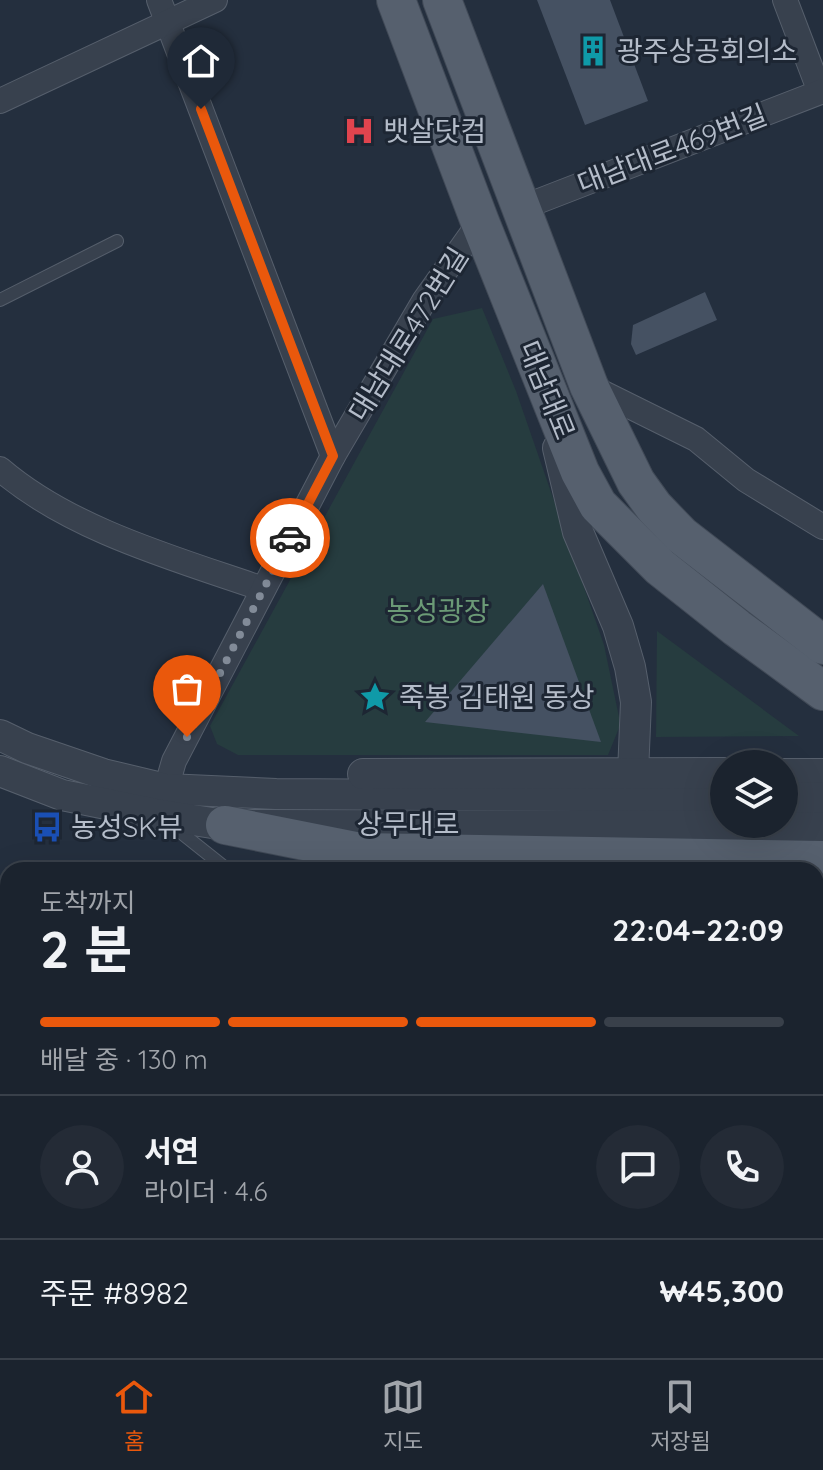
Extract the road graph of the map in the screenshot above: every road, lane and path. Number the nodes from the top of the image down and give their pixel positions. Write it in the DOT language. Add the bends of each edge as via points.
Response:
graph roads {
  1 [pos="215,0"];
  2 [pos="396,0"];
  3 [pos="442,0"];
  4 [pos="785,0"];
  5 [pos="164,11"];
  6 [pos="821,92"];
  7 [pos="1,97"];
  8 [pos="521,208"];
  9 [pos="480,222"];
  10 [pos="117,241"];
  11 [pos="0,300"];
  12 [pos="589,386"];
  13 [pos="552,402"];
  14 [pos="333,456"];
  15 [pos="0,469"];
  16 [pos="823,527"];
  17 [pos="263,589"];
  18 [pos="823,645"];
  19 [pos="823,691"];
  20 [pos="0,735"];
  21 [pos="0,771"];
  22 [pos="633,773"];
  23 [pos="710,773"];
  24 [pos="798,774"];
  25 [pos="823,774"];
  26 [pos="710,797"];
  27 [pos="798,797"];
  28 [pos="823,798"];
  29 [pos="163,802"];
  30 [pos="225,825"];
  31 [pos="823,826"];
  32 [pos="769,860"];
  33 [pos="823,860"];
  34 [pos="220,862"];
  35 [pos="777,862"];
  1 -- 5 [label="street"];
  2 -- 9 [label="main road, 대남대로"];
  3 -- 8 [label="main road, 대남대로"];
  4 -- 6 [label="street"];
  5 -- 7 [label="street"];
  5 -- 14 [label="street"];
  6 -- 8 [label="street, 대남대로469번길"];
  8 -- 12 [label="main road, 대남대로"];
  9 -- 13 [label="main road, 대남대로"];
  9 -- 14 [label="street, 대남대로472번길" via="424,301"];
  10 -- 11 [label="lane"];
  12 -- 16 [label="street" via="696,439 746,480"];
  12 -- 18 [label="main road, 대남대로" via="636,482 654,507 681,535"];
  13 -- 19 [label="main road, 대남대로" via="598,505 660,567"];
  13 -- 22 [label="street" via="578,532 630,667 636,702"];
  14 -- 17 [label="street, 대남대로472번길"];
  15 -- 17 [label="street" via="103,529"];
  17 -- 29 [label="street, 대남대로472번길" via="174,761"];
  20 -- 29 [label="street, 상무대로"];
  21 -- 29 [label="street, 상무대로" via="62,795"];
  22 -- 23 [label="street, 상무대로"];
  22 -- 29 [label="street, 상무대로" via="347,774"];
  24 -- 25 [label="street"];
  26 -- 29 [label="street, 상무대로" via="276,794"];
  27 -- 28 [label="street"];
  29 -- 30 [label="street, 상무대로"];
  29 -- 34 [label="lane"];
  30 -- 31 [label="street, 상무대로"];
  30 -- 32 [label="main road" via="360,852"];
  32 -- 33 [label="main road"];
  32 -- 35 [label="main road"];
}
